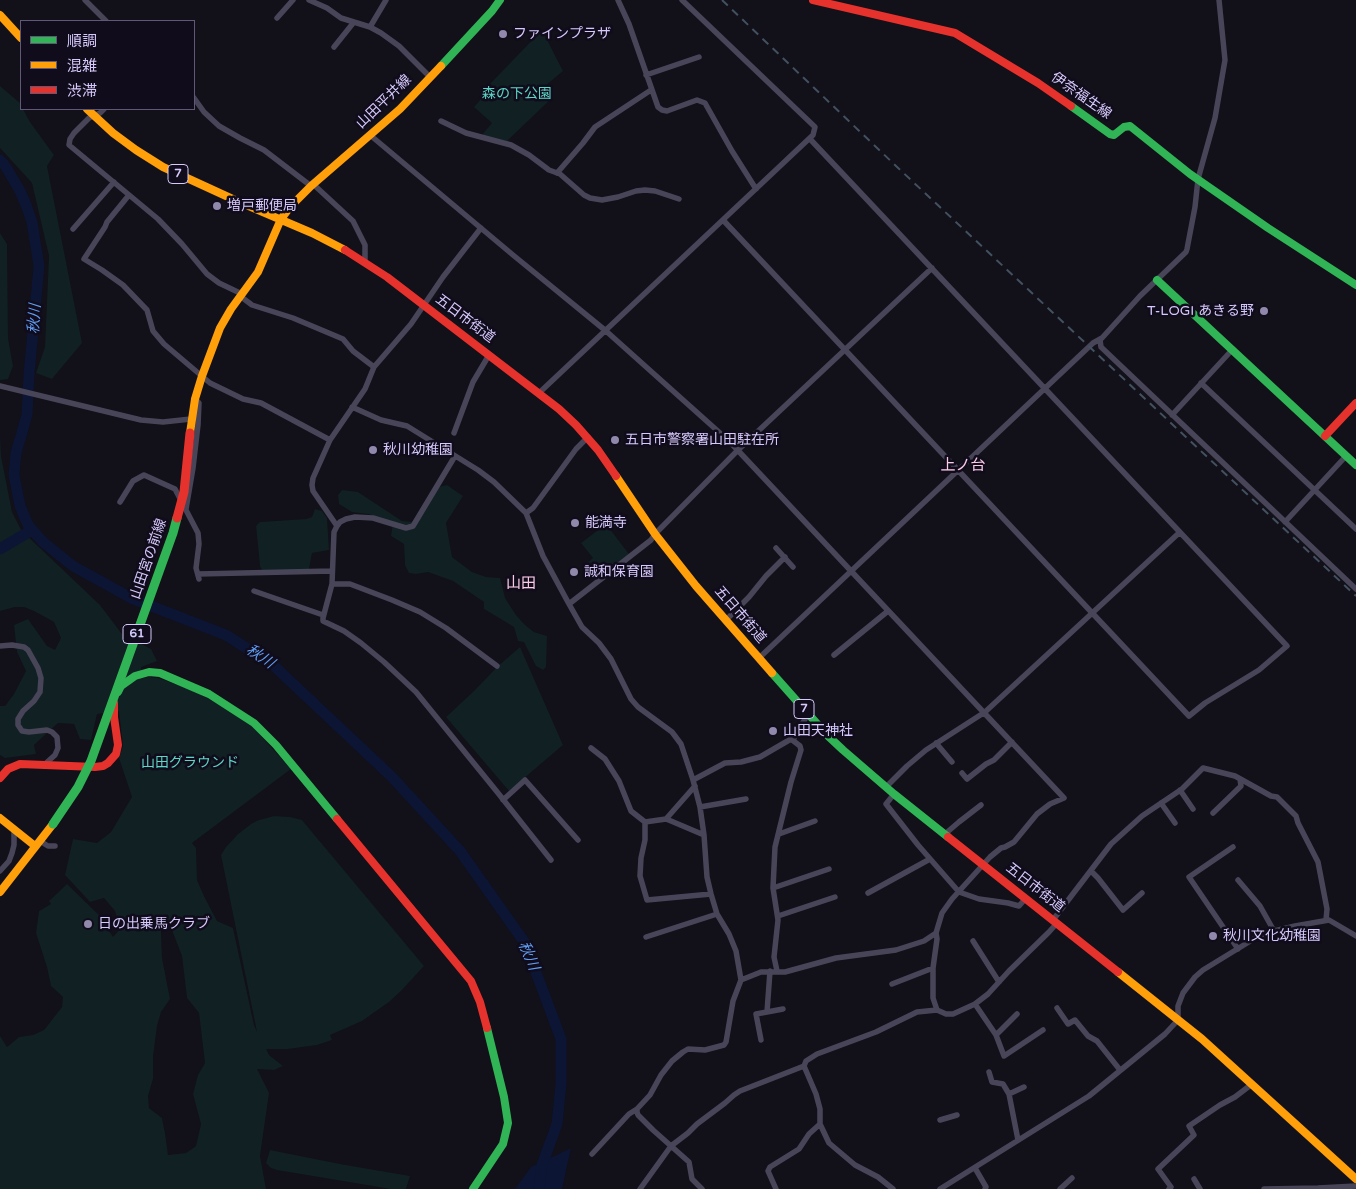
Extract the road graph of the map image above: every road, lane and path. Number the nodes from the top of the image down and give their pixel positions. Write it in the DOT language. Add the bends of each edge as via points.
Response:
graph roads {
  1 [pos="85,0"];
  2 [pos="292,0"];
  3 [pos="386,0"];
  4 [pos="500,0"];
  5 [pos="618,0"];
  6 [pos="682,0"];
  7 [pos="813,0"];
  8 [pos="1219,0"];
  9 [pos="313,1"];
  10 [pos="0,15"];
  11 [pos="277,18"];
  12 [pos="105,20"];
  13 [pos="354,22"];
  14 [pos="370,27"];
  15 [pos="20,37"];
  16 [pos="334,47"];
  17 [pos="699,57"];
  18 [pos="646,75"];
  19 [pos="430,76"];
  20 [pos="651,90"];
  21 [pos="195,99"];
  22 [pos="88,110"];
  23 [pos="103,110"];
  24 [pos="94,116"];
  25 [pos="440,121"];
  26 [pos="370,135"];
  27 [pos="810,139"];
  28 [pos="557,173"];
  29 [pos="1198,179"];
  30 [pos="114,182"];
  31 [pos="312,185"];
  32 [pos="756,189"];
  33 [pos="129,195"];
  34 [pos="679,199"];
  35 [pos="281,219"];
  36 [pos="723,220"];
  37 [pos="481,228"];
  38 [pos="74,229"];
  39 [pos="365,263"];
  40 [pos="932,268"];
  41 [pos="1157,280"];
  42 [pos="1356,285"];
  43 [pos="241,295"];
  44 [pos="424,305"];
  45 [pos="606,330"];
  46 [pos="1100,340"];
  47 [pos="844,350"];
  48 [pos="1232,350"];
  49 [pos="489,355"];
  50 [pos="374,367"];
  51 [pos="202,376"];
  52 [pos="1201,384"];
  53 [pos="0,386"];
  54 [pos="1045,388"];
  55 [pos="539,394"];
  56 [pos="195,399"];
  57 [pos="1356,404"];
  58 [pos="352,407"];
  59 [pos="1172,414"];
  60 [pos="191,419"];
  61 [pos="454,433"];
  62 [pos="1325,436"];
  63 [pos="588,437"];
  64 [pos="330,440"];
  65 [pos="738,450"];
  66 [pos="455,456"];
  67 [pos="1346,456"];
  68 [pos="1356,465"];
  69 [pos="958,470"];
  70 [pos="1315,490"];
  71 [pos="120,502"];
  72 [pos="186,510"];
  73 [pos="526,513"];
  74 [pos="1286,522"];
  75 [pos="337,526"];
  76 [pos="1356,529"];
  77 [pos="1180,532"];
  78 [pos="655,534"];
  79 [pos="776,548"];
  80 [pos="785,557"];
  81 [pos="793,567"];
  82 [pos="332,571"];
  83 [pos="851,572"];
  84 [pos="332,584"];
  85 [pos="1356,589"];
  86 [pos="254,591"];
  87 [pos="569,604"];
  88 [pos="888,611"];
  89 [pos="1092,613"];
  90 [pos="323,615"];
  91 [pos="726,620"];
  92 [pos="0,646"];
  93 [pos="834,655"];
  94 [pos="759,658"];
  95 [pos="497,666"];
  96 [pos="985,712"];
  97 [pos="808,714"];
  98 [pos="792,739"];
  99 [pos="1012,742"];
  100 [pos="936,743"];
  101 [pos="591,748"];
  102 [pos="952,762"];
  103 [pos="44,765"];
  104 [pos="962,773"];
  105 [pos="0,778"];
  106 [pos="1240,779"];
  107 [pos="694,783"];
  108 [pos="886,787"];
  109 [pos="1180,790"];
  110 [pos="894,794"];
  111 [pos="746,799"];
  112 [pos="504,800"];
  113 [pos="1161,803"];
  114 [pos="981,805"];
  115 [pos="700,807"];
  116 [pos="1193,809"];
  117 [pos="1213,814"];
  118 [pos="0,818"];
  119 [pos="666,819"];
  120 [pos="815,821"];
  121 [pos="645,822"];
  122 [pos="1175,823"];
  123 [pos="14,829"];
  124 [pos="779,834"];
  125 [pos="946,834"];
  126 [pos="704,835"];
  127 [pos="578,840"];
  128 [pos="38,844"];
  129 [pos="55,846"];
  130 [pos="1233,847"];
  131 [pos="930,859"];
  132 [pos="551,860"];
  133 [pos="983,864"];
  134 [pos="829,869"];
  135 [pos="1091,870"];
  136 [pos="0,871"];
  137 [pos="1238,880"];
  138 [pos="773,888"];
  139 [pos="0,892"];
  140 [pos="959,892"];
  141 [pos="868,893"];
  142 [pos="711,894"];
  143 [pos="1142,894"];
  144 [pos="836,896"];
  145 [pos="1026,898"];
  146 [pos="717,914"];
  147 [pos="778,916"];
  148 [pos="1326,920"];
  149 [pos="1055,921"];
  150 [pos="1274,931"];
  151 [pos="936,933"];
  152 [pos="1356,936"];
  153 [pos="646,937"];
  154 [pos="973,940"];
  155 [pos="1238,949"];
  156 [pos="933,968"];
  157 [pos="770,971"];
  158 [pos="777,971"];
  159 [pos="741,980"];
  160 [pos="999,982"];
  161 [pos="892,984"];
  162 [pos="975,1004"];
  163 [pos="1057,1008"];
  164 [pos="783,1010"];
  165 [pos="936,1010"];
  166 [pos="767,1012"];
  167 [pos="1017,1014"];
  168 [pos="1178,1020"];
  169 [pos="1043,1030"];
  170 [pos="996,1035"];
  171 [pos="761,1040"];
  172 [pos="804,1066"];
  173 [pos="1120,1070"];
  174 [pos="989,1072"];
  175 [pos="1252,1084"];
  176 [pos="1024,1087"];
  177 [pos="1009,1094"];
  178 [pos="637,1109"];
  179 [pos="957,1115"];
  180 [pos="940,1120"];
  181 [pos="820,1124"];
  182 [pos="1018,1140"];
  183 [pos="671,1146"];
  184 [pos="592,1154"];
  185 [pos="975,1168"];
  186 [pos="1072,1178"];
  187 [pos="1356,1179"];
  188 [pos="1194,1180"];
  189 [pos="1356,1186"];
  190 [pos="474,1189"];
  191 [pos="640,1189"];
  192 [pos="702,1189"];
  193 [pos="776,1189"];
  194 [pos="893,1189"];
  195 [pos="940,1189"];
  196 [pos="985,1189"];
  197 [pos="1060,1189"];
  198 [pos="1169,1189"];
  199 [pos="1200,1189"];
  200 [pos="1264,1189"];
  201 [pos="1287,1189"];
  1 -- 12 [label="street"];
  2 -- 11 [label="street"];
  3 -- 14 [label="street"];
  4 -- 19 [label="main road, 山田平井線"];
  5 -- 18 [label="street"];
  6 -- 27 [label="street" via="815,127"];
  7 -- 29 [label="main road, 伊奈福生線" via="955,33 1045,88 1110,134 1130,126"];
  8 -- 29 [label="street" via="1225,60"];
  9 -- 13 [label="street" via="338,17"];
  10 -- 15 [label="main road"];
  13 -- 14 [label="street"];
  13 -- 16 [label="street"];
  14 -- 19 [label="street" via="400,46"];
  17 -- 18 [label="street"];
  18 -- 20 [label="street"];
  19 -- 26 [label="main road, 山田平井線"];
  20 -- 28 [label="street" via="595,127"];
  20 -- 32 [label="street" via="658,107 667,111 702,100"];
  21 -- 31 [label="street" via="219,126 264,150"];
  22 -- 24 [label="main road, 五日市街道 / 7"];
  23 -- 24 [label="street"];
  24 -- 30 [label="street" via="74,134 69,145"];
  24 -- 35 [label="main road, 五日市街道 / 7" via="123,141 163,167"];
  25 -- 28 [label="street" via="466,134 511,145"];
  26 -- 31 [label="main road, 山田平井線"];
  26 -- 37 [label="street"];
  27 -- 32 [label="street"];
  27 -- 40 [label="street"];
  28 -- 34 [label="street" via="590,198 602,200 645,190"];
  29 -- 41 [label="street" via="1188,249"];
  29 -- 42 [label="main road, 伊奈福生線"];
  30 -- 33 [label="street"];
  30 -- 38 [label="street"];
  31 -- 35 [label="main road, 山田平井線"];
  31 -- 39 [label="street" via="353,220 365,245"];
  32 -- 36 [label="street"];
  33 -- 43 [label="street" via="158,219 207,274"];
  33 -- 51 [label="street" via="84,259 122,284 147,310 153,331 164,344"];
  35 -- 39 [label="main road, 五日市街道 / 7" via="328,240"];
  35 -- 43 [label="main road, 山田宮の前線 / 61" via="258,272"];
  36 -- 45 [label="street"];
  36 -- 47 [label="street"];
  37 -- 44 [label="street"];
  37 -- 45 [label="street"];
  39 -- 44 [label="main road, 五日市街道 / 7"];
  40 -- 47 [label="street"];
  40 -- 54 [label="street"];
  41 -- 46 [label="street"];
  41 -- 48 [label="main road"];
  43 -- 50 [label="street" via="252,305 343,339"];
  43 -- 51 [label="main road, 山田宮の前線 / 61" via="223,322"];
  44 -- 49 [label="main road, 五日市街道 / 7"];
  44 -- 50 [label="street"];
  45 -- 55 [label="street"];
  45 -- 65 [label="street"];
  46 -- 54 [label="street"];
  46 -- 59 [label="street" via="1101,348"];
  47 -- 65 [label="street"];
  47 -- 69 [label="street"];
  48 -- 52 [label="street"];
  48 -- 62 [label="main road"];
  49 -- 55 [label="main road, 五日市街道 / 7"];
  49 -- 61 [label="street" via="474,382"];
  50 -- 58 [label="street" via="365,389"];
  51 -- 56 [label="main road, 山田宮の前線 / 61"];
  51 -- 64 [label="street" via="210,383 243,399 261,403"];
  52 -- 59 [label="street"];
  52 -- 70 [label="street"];
  53 -- 60 [label="street" via="141,420"];
  54 -- 69 [label="street"];
  54 -- 77 [label="street"];
  55 -- 63 [label="main road, 五日市街道 / 7"];
  56 -- 60 [label="main road, 山田宮の前線 / 61"];
  56 -- 72 [label="street" via="199,403 198,424"];
  57 -- 62 [label="main road"];
  58 -- 64 [label="street"];
  58 -- 66 [label="street" via="381,420 407,426"];
  59 -- 74 [label="street"];
  60 -- 128 [label="main road, 山田宮の前線 / 61, bridge" via="184,492 173,533 91,761 78,787"];
  62 -- 67 [label="main road"];
  63 -- 73 [label="street"];
  63 -- 78 [label="main road, 五日市街道 / 7"];
  64 -- 75 [label="street" via="312,485"];
  65 -- 78 [label="street"];
  65 -- 83 [label="street"];
  66 -- 73 [label="street" via="494,482"];
  66 -- 75 [label="street" via="413,526 406,528 373,518 355,517"];
  67 -- 68 [label="main road"];
  67 -- 70 [label="street"];
  69 -- 83 [label="street"];
  69 -- 89 [label="street"];
  70 -- 74 [label="street"];
  70 -- 76 [label="street"];
  71 -- 72 [label="street" via="133,481 144,475 175,489"];
  72 -- 82 [label="street" via="198,533 198,577"];
  73 -- 87 [label="street" via="543,556"];
  74 -- 85 [label="street"];
  75 -- 82 [label="street"];
  77 -- 89 [label="street"];
  77 -- 89 [label="street" via="1287,646 1259,670 1189,716"];
  78 -- 87 [label="street" via="652,540"];
  78 -- 91 [label="main road, 五日市街道 / 7"];
  79 -- 80 [label="street"];
  80 -- 81 [label="street"];
  80 -- 91 [label="street"];
  82 -- 84 [label="street"];
  83 -- 88 [label="street"];
  83 -- 94 [label="street"];
  84 -- 90 [label="street"];
  84 -- 95 [label="street" via="350,584 420,612"];
  86 -- 90 [label="street"];
  87 -- 107 [label="street" via="582,627 611,659 631,699 677,738"];
  88 -- 93 [label="street"];
  88 -- 96 [label="street"];
  89 -- 96 [label="street"];
  90 -- 112 [label="street" via="323,620 360,643 416,692"];
  91 -- 94 [label="main road, 五日市街道 / 7"];
  92 -- 103 [label="street" via="24,647 38,668 40,692 22,711 18,725 29,732 47,730 57,737 55,756"];
  94 -- 97 [label="main road, 五日市街道 / 7"];
  96 -- 99 [label="street"];
  96 -- 100 [label="street"];
  97 -- 98 [label="street"];
  97 -- 108 [label="main road, 五日市街道 / 7"];
  98 -- 107 [label="street" via="754,760 725,763"];
  98 -- 124 [label="street" via="801,750"];
  99 -- 104 [label="street" via="967,779"];
  99 -- 133 [label="street" via="1064,798 1034,817 1014,842 1001,848"];
  100 -- 102 [label="street"];
  100 -- 108 [label="street"];
  101 -- 121 [label="street" via="605,759 619,781 631,811"];
  103 -- 105 [label="main road" via="16,765"];
  103 -- 190 [label="main road" via="95,767 110,762 118,745 113,708 117,694 121,686 132,678 148,672 165,675 206,693 265,732 464,972 476,991 504,1097 508,1127 503,1144"];
  106 -- 109 [label="street" via="1204,768"];
  106 -- 117 [label="street" via="1241,786"];
  106 -- 148 [label="street" via="1277,797 1296,816 1318,862"];
  107 -- 115 [label="street"];
  107 -- 119 [label="street"];
  108 -- 110 [label="main road, 五日市街道 / 7"];
  109 -- 113 [label="street"];
  109 -- 116 [label="street"];
  110 -- 125 [label="main road, 五日市街道 / 7"];
  110 -- 131 [label="street" via="886,804"];
  111 -- 115 [label="street"];
  112 -- 127 [label="street" via="525,780"];
  112 -- 132 [label="street"];
  113 -- 122 [label="street"];
  113 -- 135 [label="street" via="1120,835"];
  114 -- 125 [label="street"];
  115 -- 126 [label="street"];
  118 -- 123 [label="main road"];
  119 -- 121 [label="street"];
  119 -- 126 [label="street"];
  120 -- 124 [label="street"];
  121 -- 142 [label="street" via="640,876 647,900"];
  123 -- 128 [label="main road"];
  123 -- 136 [label="street" via="12,853"];
  124 -- 138 [label="street" via="775,847"];
  125 -- 133 [label="main road, 五日市街道 / 7"];
  126 -- 142 [label="street"];
  128 -- 129 [label="street"];
  128 -- 139 [label="main road, 山田宮の前線 / 61"];
  130 -- 155 [label="street" via="1189,877"];
  131 -- 140 [label="street"];
  131 -- 141 [label="street"];
  133 -- 140 [label="street"];
  133 -- 145 [label="main road, 五日市街道 / 7"];
  134 -- 138 [label="street"];
  135 -- 143 [label="street" via="1123,910"];
  135 -- 149 [label="street"];
  137 -- 150 [label="street" via="1260,906"];
  138 -- 147 [label="street"];
  140 -- 145 [label="street" via="1019,906"];
  140 -- 151 [label="street" via="942,913"];
  142 -- 146 [label="street"];
  144 -- 147 [label="street"];
  145 -- 149 [label="main road, 五日市街道 / 7"];
  146 -- 153 [label="street"];
  146 -- 159 [label="street" via="736,951"];
  147 -- 158 [label="street" via="774,957"];
  148 -- 150 [label="street"];
  148 -- 152 [label="street"];
  149 -- 160 [label="street" via="1049,932"];
  149 -- 168 [label="main road, 五日市街道 / 7"];
  150 -- 155 [label="street"];
  151 -- 156 [label="street"];
  151 -- 158 [label="street" via="924,941 896,950 836,958 785,972"];
  154 -- 160 [label="street"];
  155 -- 168 [label="street" via="1203,970 1189,983 1178,1006"];
  156 -- 161 [label="street"];
  156 -- 165 [label="street"];
  157 -- 158 [label="street"];
  157 -- 159 [label="street"];
  157 -- 166 [label="street"];
  159 -- 178 [label="street" via="724,1045 683,1052 672,1061"];
  160 -- 162 [label="street"];
  162 -- 165 [label="street" via="953,1014"];
  162 -- 170 [label="street"];
  163 -- 173 [label="street" via="1068,1024 1075,1020 1088,1036 1097,1041"];
  164 -- 166 [label="street"];
  165 -- 172 [label="street" via="917,1012 876,1032 816,1054"];
  166 -- 171 [label="street" via="756,1014"];
  167 -- 170 [label="street"];
  168 -- 173 [label="street"];
  168 -- 175 [label="main road, 五日市街道 / 7"];
  169 -- 170 [label="street" via="1004,1056"];
  172 -- 181 [label="street" via="816,1094"];
  172 -- 183 [label="street" via="740,1091"];
  173 -- 182 [label="street" via="1089,1096"];
  174 -- 177 [label="street" via="992,1082 1004,1084"];
  175 -- 187 [label="main road, 五日市街道 / 7"];
  175 -- 198 [label="street" via="1189,1126 1194,1135 1158,1169 1171,1187"];
  176 -- 177 [label="street"];
  177 -- 182 [label="street"];
  178 -- 183 [label="street" via="638,1115"];
  178 -- 184 [label="street"];
  179 -- 180 [label="street"];
  181 -- 193 [label="street" via="799,1149 770,1167 768,1171"];
  181 -- 194 [label="street" via="834,1148"];
  182 -- 185 [label="street"];
  183 -- 191 [label="street"];
  183 -- 192 [label="street" via="689,1162 692,1179"];
  185 -- 195 [label="street"];
  185 -- 196 [label="street"];
  186 -- 197 [label="street"];
  188 -- 199 [label="street"];
  189 -- 201 [label="street"];
  200 -- 201 [label="street"];
}
